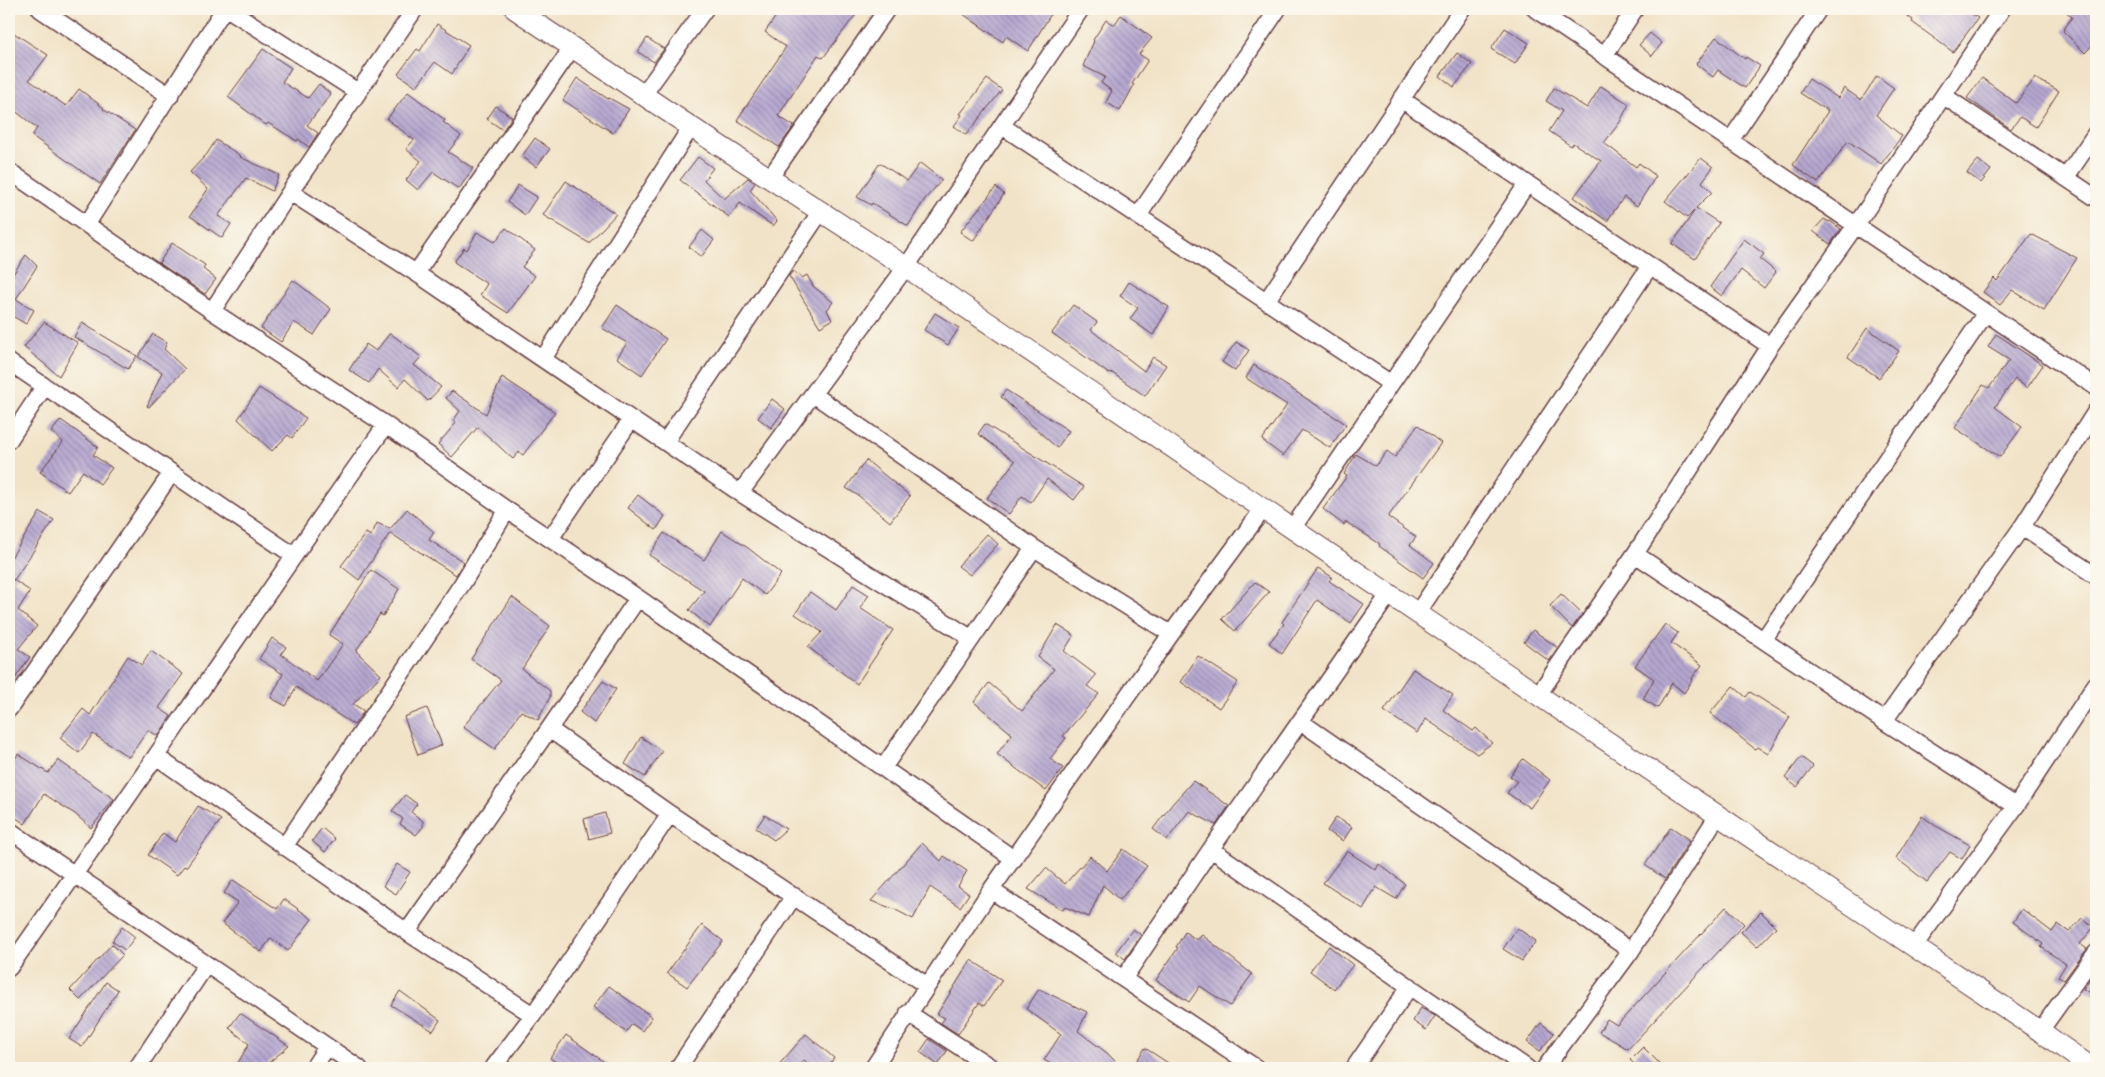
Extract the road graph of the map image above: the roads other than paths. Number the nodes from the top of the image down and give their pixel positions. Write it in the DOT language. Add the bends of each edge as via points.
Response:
graph roads {
  1 [pos="40,9"];
  2 [pos="224,9"];
  3 [pos="228,9"];
  4 [pos="415,9"];
  5 [pos="515,9"];
  6 [pos="705,9"];
  7 [pos="887,9"];
  8 [pos="1081,9"];
  9 [pos="1278,9"];
  10 [pos="1462,9"];
  11 [pos="1535,9"];
  12 [pos="1635,9"];
  13 [pos="1819,9"];
  14 [pos="2002,9"];
  15 [pos="572,48"];
  16 [pos="1604,56"];
  17 [pos="358,92"];
  18 [pos="643,95"];
  19 [pos="170,96"];
  20 [pos="1944,96"];
  21 [pos="1401,99"];
  22 [pos="1002,126"];
  23 [pos="691,127"];
  24 [pos="2096,133"];
  25 [pos="1730,142"];
  26 [pos="9,171"];
  27 [pos="2066,176"];
  28 [pos="770,179"];
  29 [pos="1527,184"];
  30 [pos="290,192"];
  31 [pos="2096,198"];
  32 [pos="821,212"];
  33 [pos="1138,216"];
  34 [pos="87,224"];
  35 [pos="1856,225"];
  36 [pos="1650,266"];
  37 [pos="906,267"];
  38 [pos="416,273"];
  39 [pos="1267,300"];
  40 [pos="212,311"];
  41 [pos="1985,314"];
  42 [pos="1770,346"];
  43 [pos="543,359"];
  44 [pos="9,362"];
  45 [pos="1390,383"];
  46 [pos="44,387"];
  47 [pos="2096,387"];
  48 [pos="813,394"];
  49 [pos="2096,411"];
  50 [pos="631,420"];
  51 [pos="386,424"];
  52 [pos="9,440"];
  53 [pos="665,442"];
  54 [pos="171,474"];
  55 [pos="740,493"];
  56 [pos="1263,509"];
  57 [pos="507,510"];
  58 [pos="2022,527"];
  59 [pos="1292,529"];
  60 [pos="550,540"];
  61 [pos="1034,548"];
  62 [pos="1635,554"];
  63 [pos="293,555"];
  64 [pos="2096,576"];
  65 [pos="1390,593"];
  66 [pos="638,598"];
  67 [pos="1418,612"];
  68 [pos="1171,634"];
  69 [pos="972,638"];
  70 [pos="1764,639"];
  71 [pos="2096,684"];
  72 [pos="1538,695"];
  73 [pos="9,709"];
  74 [pos="1884,721"];
  75 [pos="1301,722"];
  76 [pos="550,729"];
  77 [pos="157,757"];
  78 [pos="882,768"];
  79 [pos="2016,806"];
  80 [pos="670,814"];
  81 [pos="1718,815"];
  82 [pos="9,830"];
  83 [pos="284,847"];
  84 [pos="1211,850"];
  85 [pos="1014,859"];
  86 [pos="74,875"];
  87 [pos="991,890"];
  88 [pos="794,896"];
  89 [pos="407,932"];
  90 [pos="1914,946"];
  91 [pos="1631,950"];
  92 [pos="2096,953"];
  93 [pos="206,965"];
  94 [pos="9,968"];
  95 [pos="1124,978"];
  96 [pos="926,985"];
  97 [pos="1410,986"];
  98 [pos="908,1013"];
  99 [pos="532,1015"];
  100 [pos="2040,1031"];
  101 [pos="327,1047"];
  102 [pos="136,1068"];
  103 [pos="313,1068"];
  104 [pos="358,1068"];
  105 [pos="493,1068"];
  106 [pos="678,1068"];
  107 [pos="872,1068"];
  108 [pos="992,1068"];
  109 [pos="1256,1068"];
  110 [pos="1354,1068"];
  111 [pos="1527,1068"];
  112 [pos="1545,1068"];
  113 [pos="2092,1068"];
  1 -- 19 [label="street"];
  2 -- 19 [label="street"];
  3 -- 17 [label="street"];
  4 -- 17 [label="street"];
  5 -- 15 [label="street"];
  6 -- 18 [label="street"];
  7 -- 28 [label="street"];
  8 -- 22 [label="street"];
  9 -- 33 [label="street"];
  10 -- 21 [label="street"];
  11 -- 16 [label="street"];
  12 -- 16 [label="street"];
  13 -- 25 [label="street"];
  14 -- 20 [label="street"];
  15 -- 18 [label="street"];
  15 -- 38 [label="street"];
  16 -- 25 [label="street"];
  17 -- 30 [label="street"];
  18 -- 23 [label="street"];
  19 -- 34 [label="street"];
  20 -- 27 [label="street"];
  20 -- 35 [label="street"];
  21 -- 29 [label="street"];
  21 -- 39 [label="street"];
  22 -- 33 [label="street"];
  22 -- 37 [label="street"];
  23 -- 28 [label="street"];
  23 -- 43 [label="street"];
  24 -- 27 [label="street"];
  25 -- 35 [label="street"];
  26 -- 34 [label="street"];
  27 -- 31 [label="street"];
  28 -- 32 [label="street"];
  29 -- 36 [label="street"];
  29 -- 45 [label="street"];
  30 -- 38 [label="street"];
  30 -- 40 [label="street"];
  32 -- 37 [label="street"];
  32 -- 53 [label="street"];
  33 -- 39 [label="street"];
  34 -- 40 [label="street"];
  35 -- 41 [label="street"];
  35 -- 42 [label="street"];
  36 -- 42 [label="street"];
  36 -- 67 [label="street"];
  37 -- 48 [label="street"];
  37 -- 56 [label="street"];
  38 -- 43 [label="street"];
  39 -- 45 [label="street"];
  40 -- 51 [label="street"];
  41 -- 47 [label="street"];
  41 -- 70 [label="street"];
  42 -- 62 [label="street"];
  43 -- 50 [label="street"];
  44 -- 46 [label="street"];
  45 -- 59 [label="street"];
  46 -- 52 [label="street"];
  46 -- 54 [label="street"];
  48 -- 55 [label="street"];
  48 -- 61 [label="street"];
  49 -- 58 [label="street"];
  50 -- 53 [label="street"];
  50 -- 60 [label="street"];
  51 -- 57 [label="street"];
  51 -- 63 [label="street"];
  53 -- 55 [label="street"];
  54 -- 63 [label="street"];
  54 -- 73 [label="street"];
  55 -- 69 [label="street"];
  56 -- 59 [label="street"];
  56 -- 68 [label="street"];
  57 -- 60 [label="street"];
  57 -- 83 [label="street" via="462,584"];
  58 -- 64 [label="street"];
  58 -- 74 [label="street"];
  59 -- 65 [label="street"];
  60 -- 66 [label="street"];
  61 -- 68 [label="street"];
  61 -- 69 [label="street"];
  62 -- 70 [label="street"];
  62 -- 72 [label="street"];
  63 -- 77 [label="street"];
  65 -- 67 [label="street"];
  65 -- 75 [label="street"];
  66 -- 76 [label="street"];
  66 -- 78 [label="street"];
  67 -- 72 [label="street"];
  68 -- 85 [label="street"];
  69 -- 78 [label="street"];
  70 -- 74 [label="street"];
  71 -- 79 [label="street"];
  72 -- 81 [label="street"];
  74 -- 79 [label="street"];
  75 -- 84 [label="street"];
  75 -- 91 [label="street"];
  76 -- 80 [label="street"];
  76 -- 89 [label="street"];
  77 -- 83 [label="street"];
  77 -- 86 [label="street"];
  78 -- 85 [label="street"];
  79 -- 90 [label="street"];
  80 -- 88 [label="street"];
  80 -- 99 [label="street"];
  81 -- 90 [label="street"];
  81 -- 91 [label="street"];
  82 -- 86 [label="street"];
  83 -- 89 [label="street"];
  84 -- 95 [label="street"];
  84 -- 97 [label="street"];
  85 -- 87 [label="street"];
  86 -- 93 [label="street"];
  86 -- 94 [label="street"];
  87 -- 95 [label="street"];
  87 -- 96 [label="street"];
  88 -- 96 [label="street"];
  88 -- 106 [label="street"];
  89 -- 99 [label="street"];
  90 -- 100 [label="street"];
  91 -- 112 [label="street"];
  92 -- 100 [label="street"];
  93 -- 101 [label="street"];
  93 -- 102 [label="street"];
  95 -- 109 [label="street"];
  96 -- 98 [label="street"];
  97 -- 110 [label="street"];
  97 -- 111 [label="street"];
  98 -- 107 [label="street"];
  98 -- 108 [label="street"];
  99 -- 105 [label="street"];
  100 -- 113 [label="street"];
  101 -- 103 [label="street"];
  101 -- 104 [label="street"];
}
